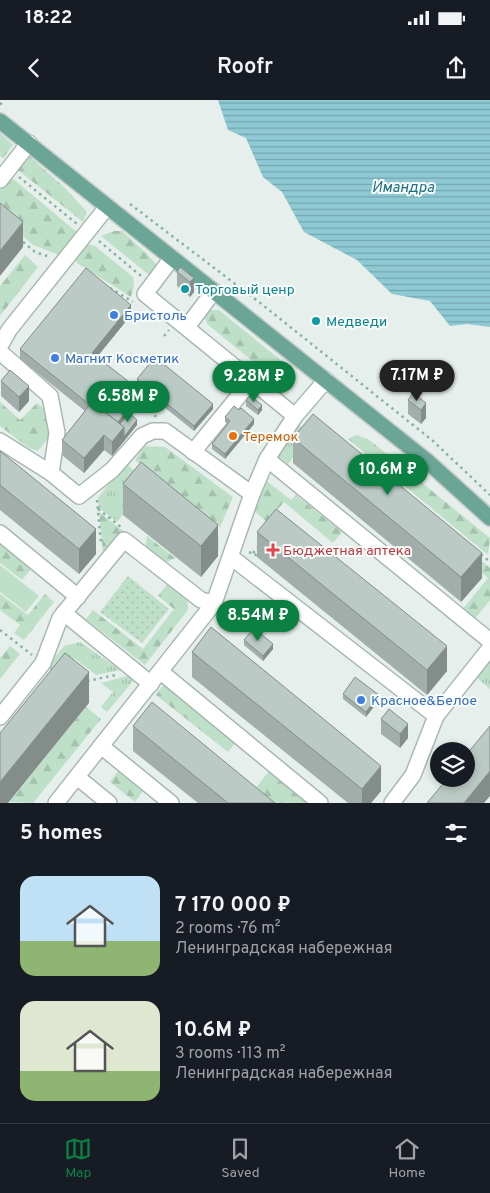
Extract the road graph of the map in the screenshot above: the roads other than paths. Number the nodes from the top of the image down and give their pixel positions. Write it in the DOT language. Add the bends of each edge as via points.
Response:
graph roads {
  1 [pos="3,115"];
  2 [pos="29,143"];
  3 [pos="0,180"];
  4 [pos="107,207"];
  5 [pos="172,258"];
  6 [pos="214,291"];
  7 [pos="187,327"];
  8 [pos="0,346"];
  9 [pos="0,352"];
  10 [pos="252,380"];
  11 [pos="326,380"];
  12 [pos="295,416"];
  13 [pos="0,441"];
  14 [pos="193,452"];
  15 [pos="267,459"];
  16 [pos="51,473"];
  17 [pos="252,494"];
  18 [pos="490,518"];
  19 [pos="0,533"];
  20 [pos="231,557"];
  21 [pos="78,597"];
  22 [pos="214,603"];
  23 [pos="64,613"];
  24 [pos="490,642"];
  25 [pos="490,648"];
  26 [pos="156,678"];
  27 [pos="0,716"];
  28 [pos="436,716"];
  29 [pos="101,746"];
  30 [pos="77,777"];
  31 [pos="56,803"];
  32 [pos="109,803"];
  33 [pos="171,803"];
  34 [pos="320,803"];
  35 [pos="392,803"];
  1 -- 2 [label="main road"];
  2 -- 3 [label="lane"];
  2 -- 4 [label="main road"];
  4 -- 5 [label="main road"];
  4 -- 8 [label="lane" via="9,330"];
  5 -- 6 [label="main road"];
  5 -- 7 [label="lane" via="145,294"];
  6 -- 7 [label="lane"];
  6 -- 11 [label="main road"];
  7 -- 10 [label="lane"];
  9 -- 16 [label="lane" via="50,396 58,433"];
  10 -- 12 [label="lane"];
  10 -- 14 [label="lane"];
  11 -- 12 [label="lane"];
  11 -- 18 [label="main road"];
  12 -- 15 [label="lane"];
  13 -- 16 [label="lane"];
  14 -- 16 [label="lane" via="165,432 153,431 142,436 112,470 79,496"];
  14 -- 17 [label="lane"];
  15 -- 17 [label="lane"];
  15 -- 24 [label="lane"];
  17 -- 20 [label="lane"];
  19 -- 21 [label="lane"];
  20 -- 22 [label="lane"];
  20 -- 28 [label="lane"];
  21 -- 22 [label="lane" via="124,540 201,600"];
  21 -- 23 [label="lane"];
  22 -- 26 [label="lane"];
  23 -- 26 [label="lane" via="135,671"];
  23 -- 27 [label="lane" via="43,663"];
  25 -- 28 [label="lane"];
  26 -- 29 [label="lane"];
  26 -- 34 [label="lane"];
  28 -- 35 [label="lane" via="413,775"];
  29 -- 30 [label="lane"];
  29 -- 33 [label="lane"];
  30 -- 31 [label="lane"];
  30 -- 32 [label="lane"];
}
